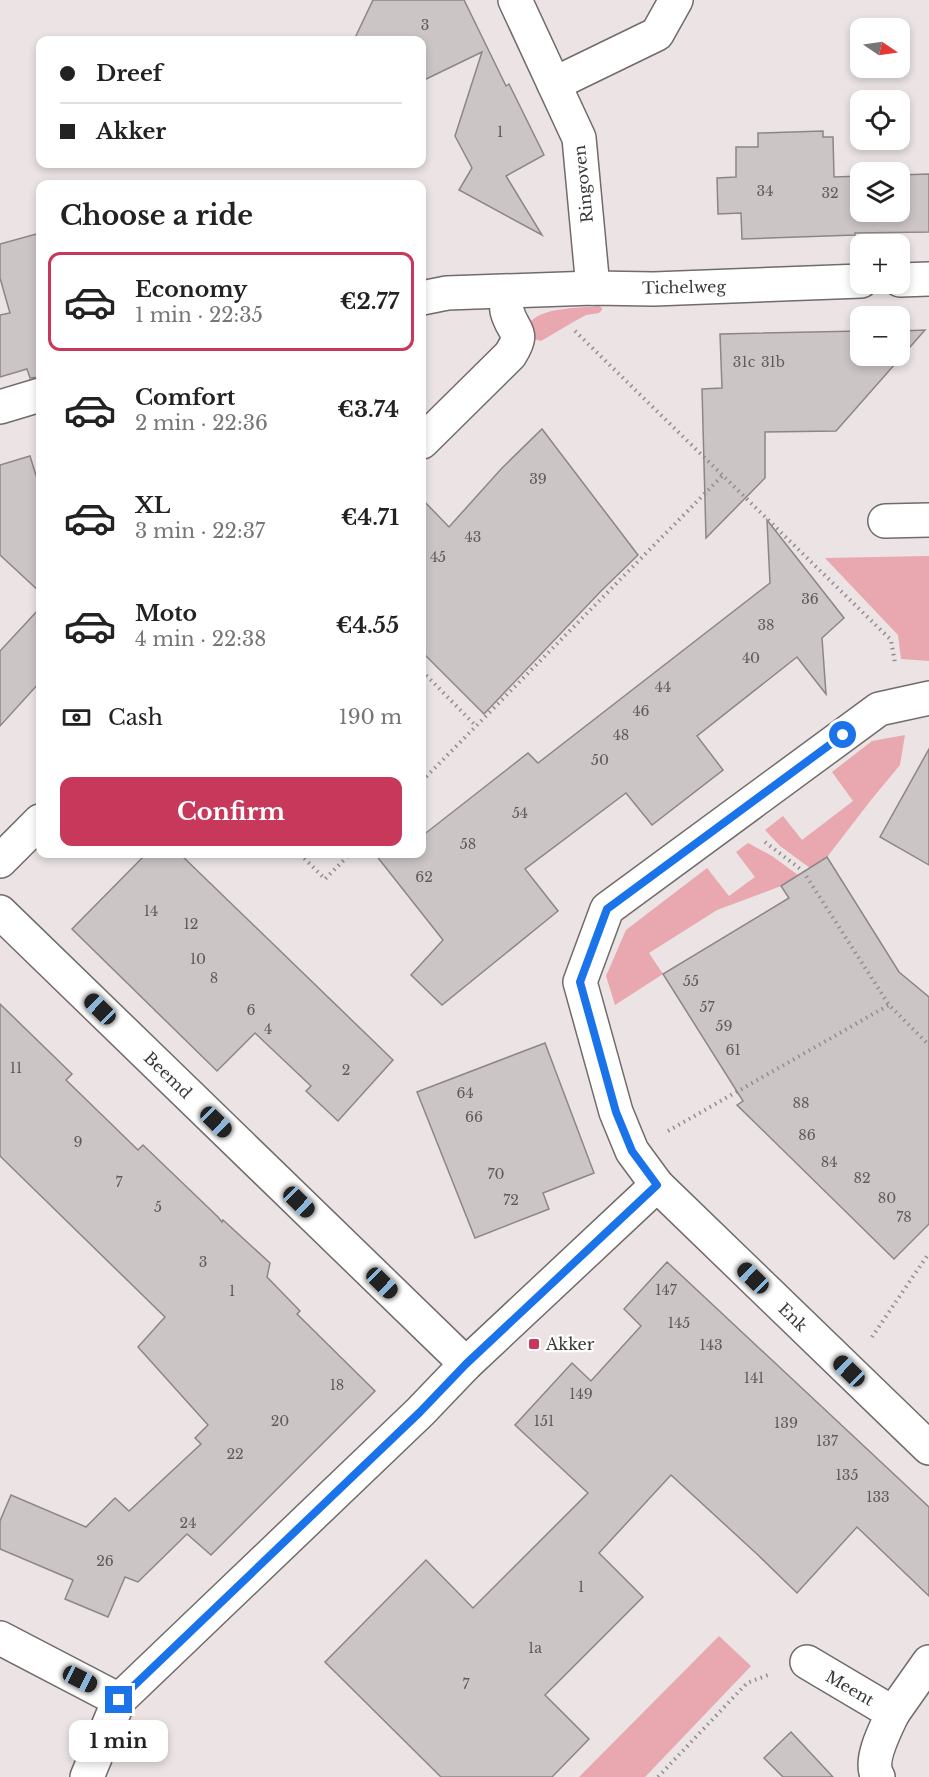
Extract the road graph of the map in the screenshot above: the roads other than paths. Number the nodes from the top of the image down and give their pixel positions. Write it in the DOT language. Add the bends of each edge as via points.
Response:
graph roads {
  1 [pos="515,0"];
  2 [pos="676,0"];
  3 [pos="554,84"];
  4 [pos="929,279"];
  5 [pos="910,280"];
  6 [pos="850,281"];
  7 [pos="594,288"];
  8 [pos="507,292"];
  9 [pos="426,297"];
  10 [pos="36,397"];
  11 [pos="0,406"];
  12 [pos="426,438"];
  13 [pos="929,520"];
  14 [pos="885,521"];
  15 [pos="915,701"];
  16 [pos="36,825"];
  17 [pos="0,861"];
  18 [pos="0,912"];
  19 [pos="657,1185"];
  20 [pos="466,1364"];
  21 [pos="929,1448"];
  22 [pos="0,1638"];
  23 [pos="807,1662"];
  24 [pos="929,1662"];
  25 [pos="119,1700"];
  26 [pos="893,1713"];
  27 [pos="87,1777"];
  28 [pos="878,1777"];
  1 -- 3 [label="street, Ringoven"];
  2 -- 3 [label="street" via="657,34"];
  3 -- 7 [label="street, Ringoven" via="579,138"];
  4 -- 5 [label="street"];
  6 -- 7 [label="street, Tichelweg"];
  7 -- 8 [label="street, Tichelweg"];
  8 -- 9 [label="street, Tichelweg"];
  8 -- 12 [label="street" via="507,312 518,339 516,347"];
  10 -- 11 [label="street"];
  13 -- 14 [label="street"];
  15 -- 19 [label="street, Enk" via="879,709 607,909 580,982 616,1112 632,1151"];
  16 -- 17 [label="street"];
  18 -- 20 [label="street, Beemd"];
  19 -- 20 [label="street"];
  19 -- 21 [label="street, Enk"];
  20 -- 25 [label="street"];
  22 -- 25 [label="street"];
  23 -- 26 [label="street, Meent"];
  24 -- 26 [label="street, Meent"];
  25 -- 27 [label="street"];
  26 -- 28 [label="street, Meent" via="877,1749"];
}
